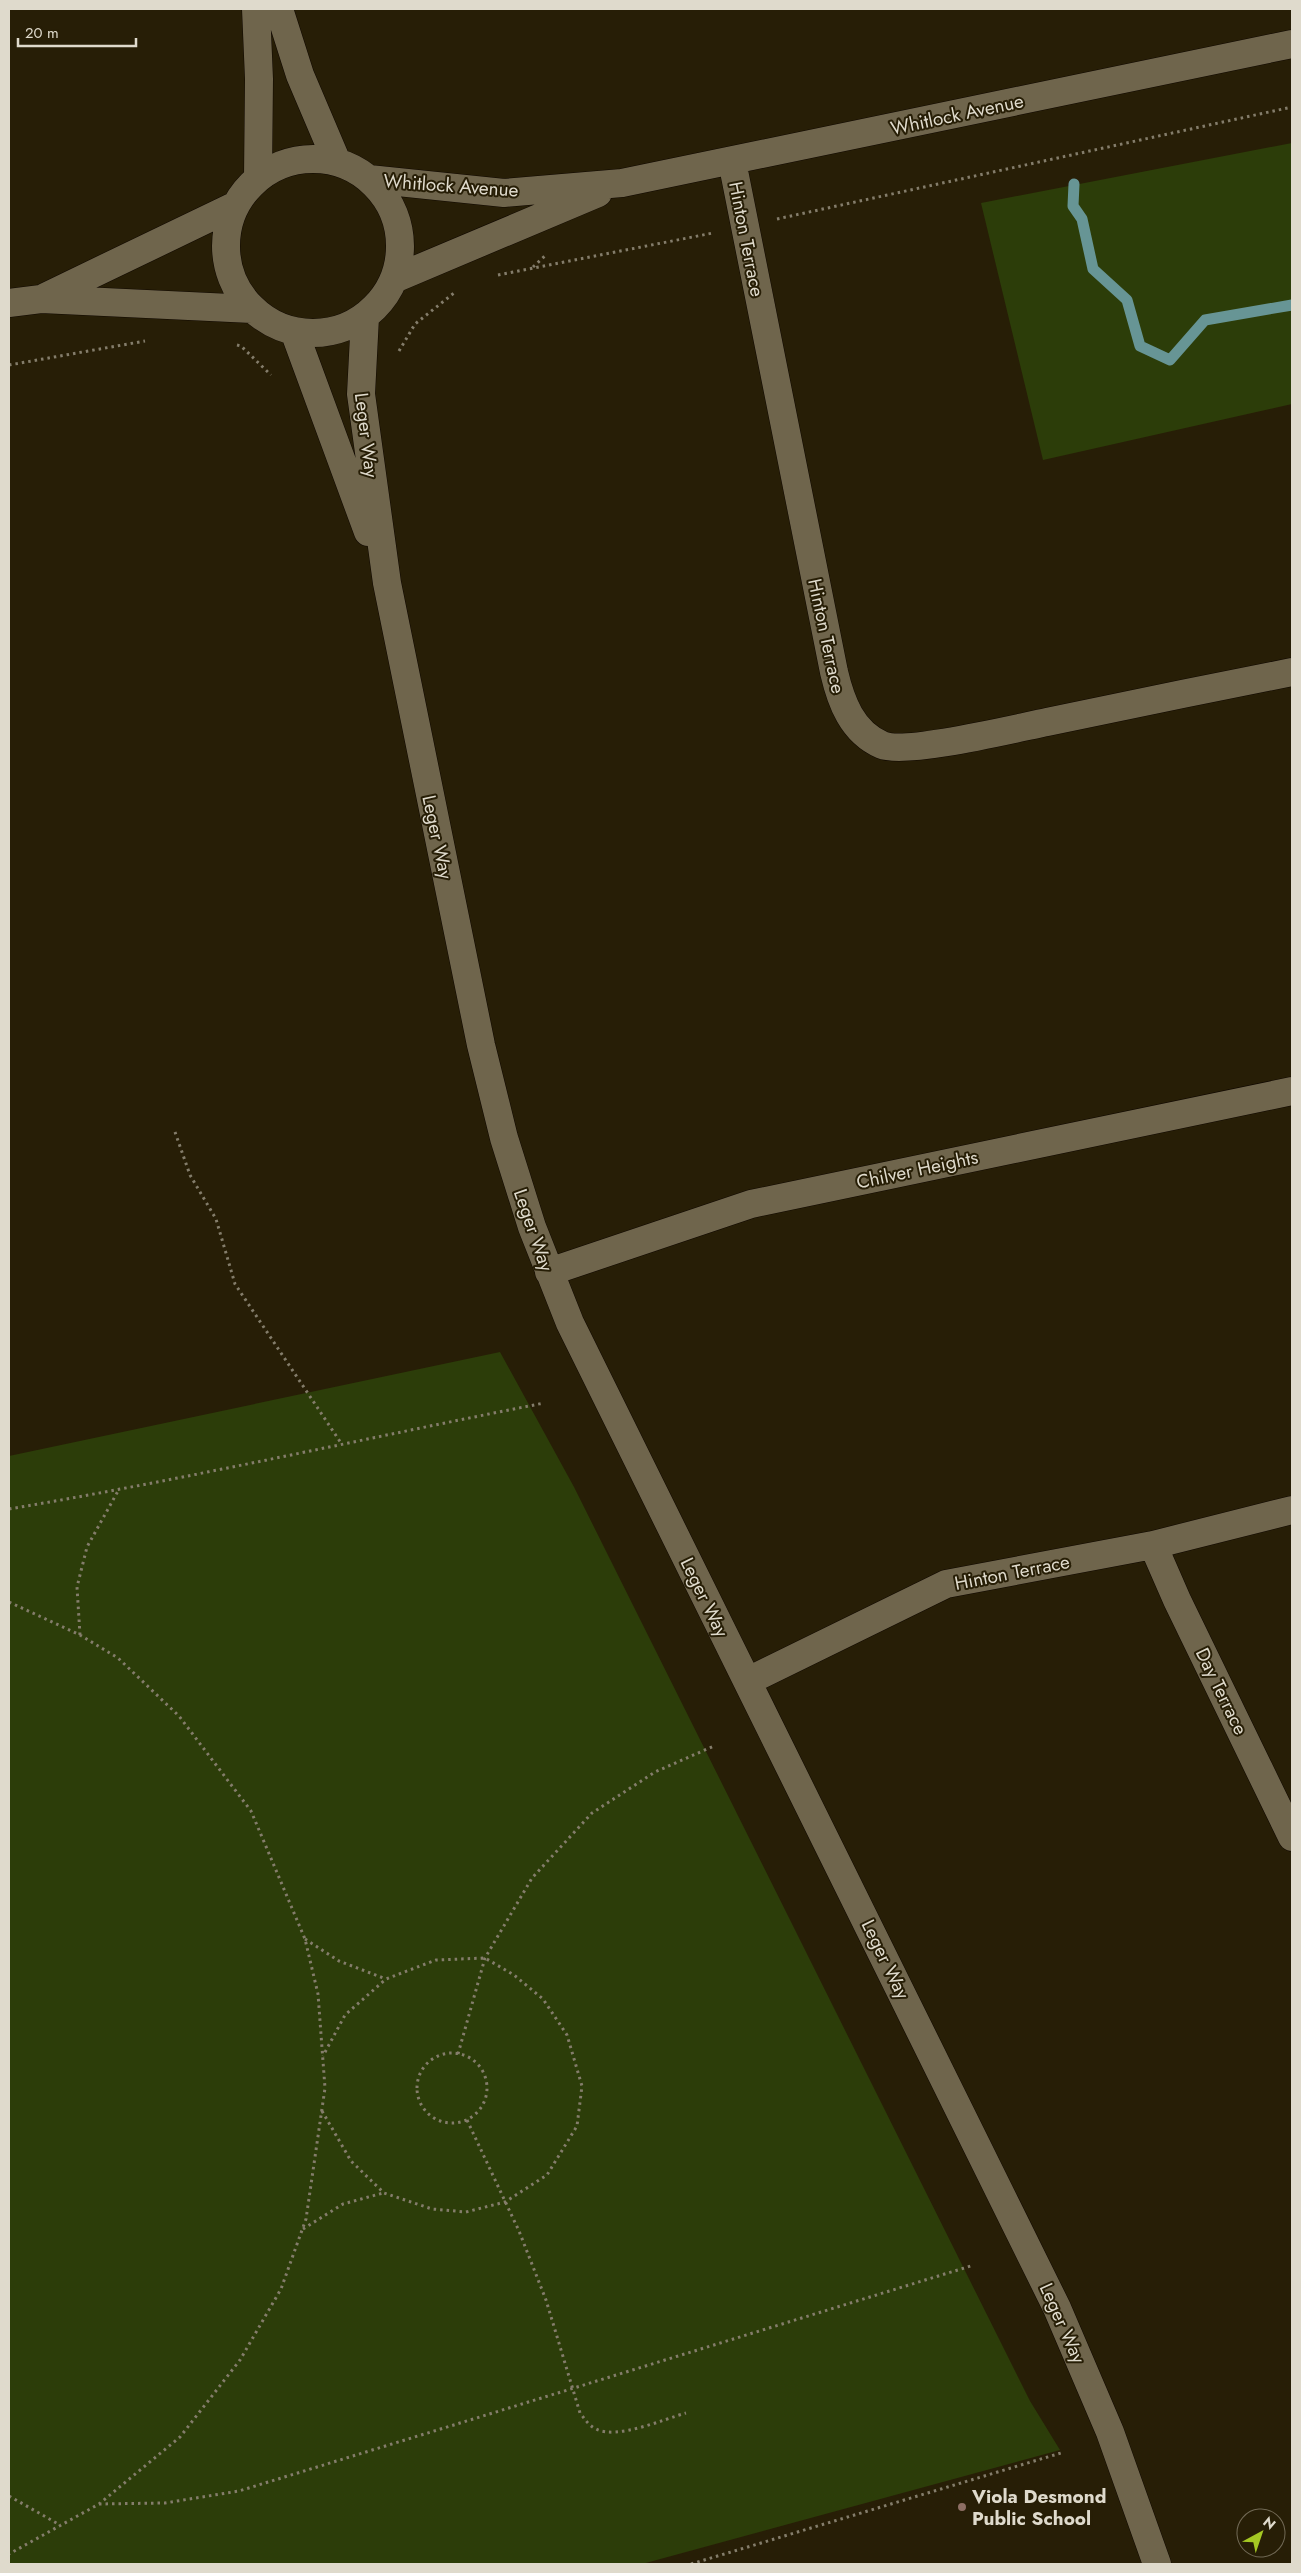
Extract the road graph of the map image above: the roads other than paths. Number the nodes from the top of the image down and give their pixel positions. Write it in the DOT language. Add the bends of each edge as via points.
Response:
graph roads {
  1 [pos="256,9"];
  2 [pos="279,9"];
  3 [pos="1292,44"];
  4 [pos="732,161"];
  5 [pos="337,162"];
  6 [pos="258,177"];
  7 [pos="369,180"];
  8 [pos="622,183"];
  9 [pos="234,206"];
  10 [pos="394,279"];
  11 [pos="41,298"];
  12 [pos="9,303"];
  13 [pos="252,309"];
  14 [pos="365,316"];
  15 [pos="294,331"];
  16 [pos="387,583"];
  17 [pos="1292,672"];
  18 [pos="1292,1091"];
  19 [pos="549,1272"];
  20 [pos="1292,1510"];
  21 [pos="1153,1545"];
  22 [pos="748,1681"];
  23 [pos="1292,1837"];
  24 [pos="1157,2564"];
  1 -- 6 [label="street"];
  2 -- 5 [label="street" via="300,74"];
  3 -- 4 [label="street, Whitlock Avenue"];
  4 -- 8 [label="street, Whitlock Avenue"];
  4 -- 17 [label="street, Hinton Terrace" via="840,700 856,725 883,745 912,747 981,736"];
  5 -- 6 [label="street" via="309,159 282,164"];
  5 -- 7 [label="street"];
  6 -- 9 [label="street"];
  7 -- 8 [label="street, Whitlock Avenue" via="504,193"];
  7 -- 10 [label="street" via="387,200 398,225 400,252"];
  8 -- 10 [label="street, Whitlock Avenue"];
  9 -- 11 [label="street"];
  9 -- 13 [label="street" via="226,232 226,260 236,286"];
  10 -- 14 [label="street" via="382,300"];
  11 -- 12 [label="street"];
  11 -- 13 [label="street"];
  13 -- 15 [label="street" via="271,323"];
  14 -- 15 [label="street" via="343,328 319,333"];
  14 -- 16 [label="street, Leger Way" via="361,394"];
  15 -- 16 [label="street, Leger Way"];
  16 -- 19 [label="street, Leger Way" via="481,1045 504,1138"];
  18 -- 19 [label="street, Chilver Heights" via="751,1204"];
  19 -- 22 [label="street, Leger Way" via="579,1341"];
  20 -- 21 [label="street, Hinton Terrace"];
  21 -- 22 [label="street, Hinton Terrace" via="946,1584"];
  21 -- 23 [label="street, Day Terrace"];
  22 -- 24 [label="street, Leger Way" via="1057,2308 1110,2432"];
}
